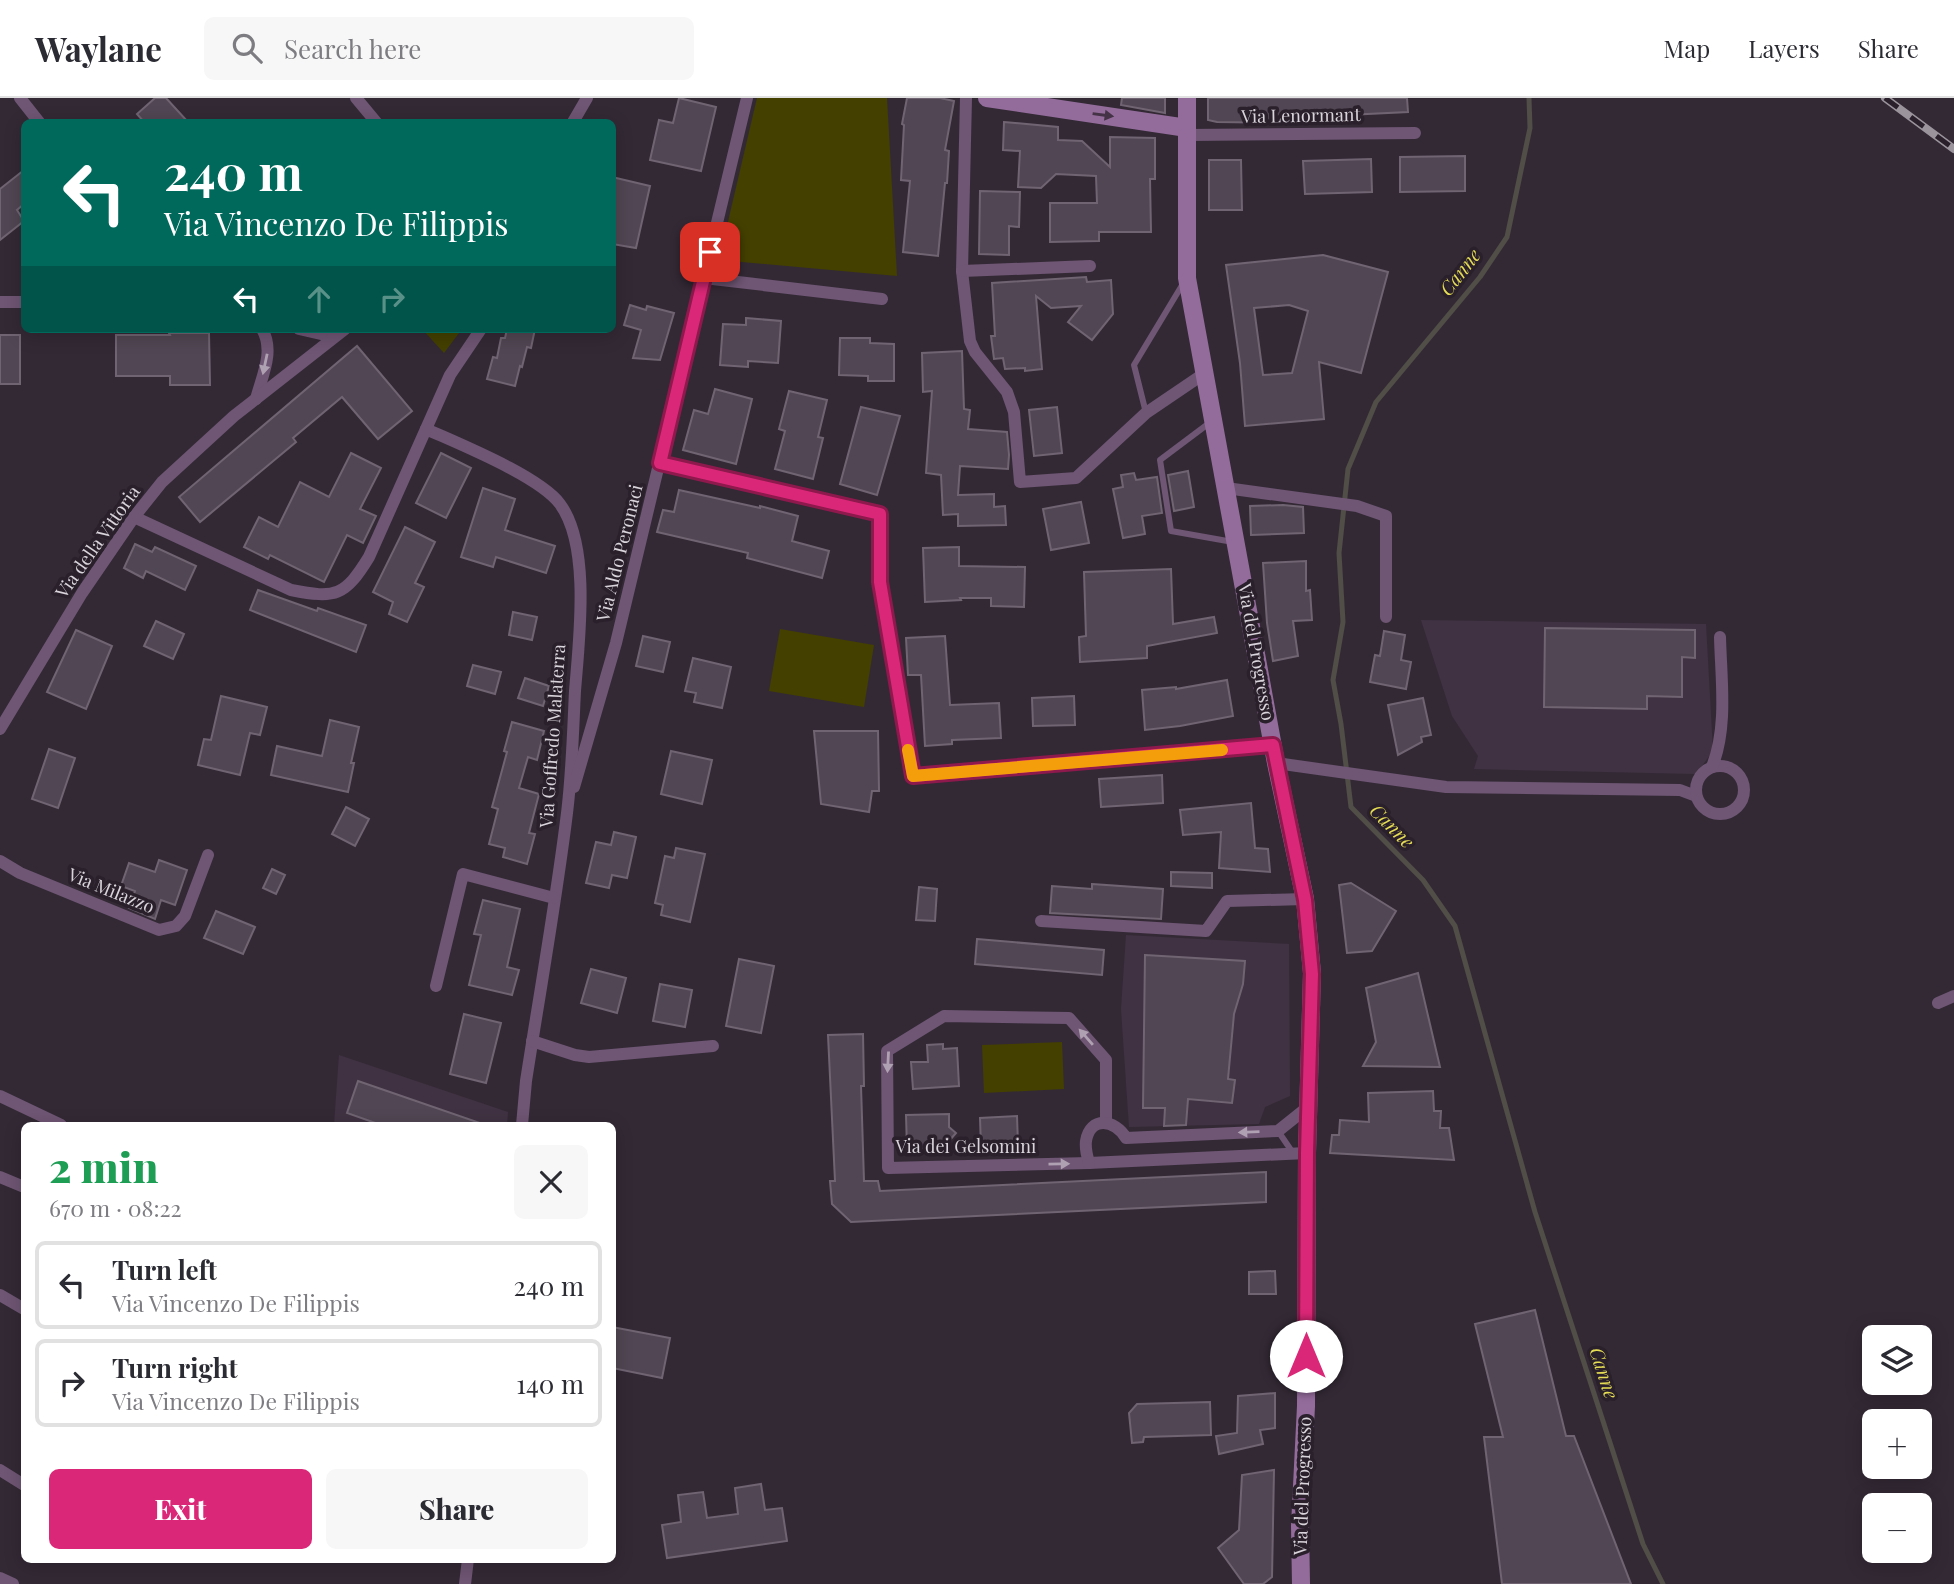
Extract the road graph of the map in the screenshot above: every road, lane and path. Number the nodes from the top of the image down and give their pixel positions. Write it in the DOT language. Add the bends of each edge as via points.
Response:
graph roads {
  1 [pos="20,98"];
  2 [pos="356,98"];
  3 [pos="587,98"];
  4 [pos="747,98"];
  5 [pos="966,98"];
  6 [pos="987,98"];
  7 [pos="1187,98"];
  8 [pos="37,119"];
  9 [pos="374,119"];
  10 [pos="575,119"];
  11 [pos="1187,132"];
  12 [pos="1415,132"];
  13 [pos="1090,266"];
  14 [pos="962,271"];
  15 [pos="704,278"];
  16 [pos="1187,278"];
  17 [pos="882,299"];
  18 [pos="0,302"];
  19 [pos="21,302"];
  20 [pos="264,333"];
  21 [pos="332,333"];
  22 [pos="478,333"];
  23 [pos="1205,373"];
  24 [pos="256,399"];
  25 [pos="1146,413"];
  26 [pos="1213,420"];
  27 [pos="426,429"];
  28 [pos="660,463"];
  29 [pos="1226,488"];
  30 [pos="134,517"];
  31 [pos="1236,542"];
  32 [pos="1386,617"];
  33 [pos="1720,637"];
  34 [pos="0,729"];
  35 [pos="1720,748"];
  36 [pos="1275,754"];
  37 [pos="1712,767"];
  38 [pos="1727,767"];
  39 [pos="1698,781"];
  40 [pos="1680,790"];
  41 [pos="1696,796"];
  42 [pos="567,811"];
  43 [pos="208,855"];
  44 [pos="0,861"];
  45 [pos="554,898"];
  46 [pos="1305,900"];
  47 [pos="1041,921"];
  48 [pos="436,986"];
  49 [pos="1954,996"];
  50 [pos="1938,1003"];
  51 [pos="532,1041"];
  52 [pos="713,1046"];
  53 [pos="0,1096"];
  54 [pos="1308,1107"];
  55 [pos="55,1122"];
  56 [pos="522,1122"];
  57 [pos="1106,1122"];
  58 [pos="1278,1131"];
  59 [pos="1300,1153"];
  60 [pos="1089,1163"];
  61 [pos="0,1177"];
  62 [pos="21,1186"];
  63 [pos="0,1295"];
  64 [pos="21,1307"];
  65 [pos="0,1470"];
  66 [pos="21,1483"];
  67 [pos="467,1563"];
  68 [pos="0,1578"];
  69 [pos="13,1584"];
  70 [pos="464,1584"];
  71 [pos="1301,1584"];
  1 -- 8 [label="street"];
  2 -- 9 [label="street"];
  3 -- 10 [label="street"];
  4 -- 15 [label="street, Via Aldo Peronaci"];
  5 -- 14 [label="street"];
  6 -- 11 [label="street, one-way"];
  7 -- 11 [label="street, Via del Progresso"];
  11 -- 12 [label="street, Via Lenormant"];
  11 -- 16 [label="street, Via del Progresso"];
  13 -- 14 [label="street"];
  14 -- 25 [label="street" via="970,341 1007,392 1014,412 1020,482 1076,478"];
  15 -- 17 [label="street"];
  15 -- 28 [label="street, Via Aldo Peronaci"];
  16 -- 23 [label="street, Via del Progresso"];
  16 -- 25 [label="lane" via="1134,365"];
  18 -- 19 [label="street"];
  20 -- 24 [label="street, one-way" via="267,358"];
  21 -- 24 [label="street, Via della Vittoria"];
  22 -- 27 [label="street" via="450,375"];
  23 -- 25 [label="street"];
  23 -- 26 [label="street, Via del Progresso"];
  24 -- 30 [label="street, Via della Vittoria" via="162,482"];
  26 -- 29 [label="street, Via del Progresso"];
  26 -- 31 [label="lane" via="1160,460 1171,531"];
  27 -- 30 [label="street" via="369,557 354,581 336,594 317,596 291,590"];
  27 -- 42 [label="street, Via Goffredo Malaterra" via="542,487 559,503 575,538 580,579"];
  28 -- 36 [label="street" via="880,514 880,582 913,776"];
  28 -- 42 [label="street, Via Aldo Peronaci" via="617,643"];
  29 -- 31 [label="street, Via del Progresso"];
  29 -- 32 [label="street" via="1357,506 1386,516"];
  30 -- 34 [label="street, Via della Vittoria"];
  31 -- 36 [label="street, Via del Progresso"];
  33 -- 35 [label="street"];
  35 -- 37 [label="street"];
  35 -- 38 [label="street"];
  36 -- 40 [label="street" via="1309,767 1446,787"];
  36 -- 46 [label="street, Via del Progresso"];
  37 -- 38 [label="street"];
  37 -- 39 [label="street"];
  38 -- 41 [label="street" via="1740,776 1745,790 1734,811 1712,813"];
  39 -- 40 [label="street"];
  39 -- 41 [label="street"];
  40 -- 41 [label="street"];
  42 -- 45 [label="street, Via Goffredo Malaterra"];
  43 -- 44 [label="street, Via Milazzo" via="184,916 176,926 159,930"];
  45 -- 48 [label="street" via="463,874"];
  45 -- 51 [label="street, Via Goffredo Malaterra"];
  46 -- 47 [label="street" via="1227,901 1206,931"];
  46 -- 54 [label="street, Via del Progresso" via="1312,974"];
  49 -- 50 [label="street"];
  51 -- 52 [label="street" via="589,1057"];
  51 -- 56 [label="street, Via Goffredo Malaterra"];
  53 -- 55 [label="street"];
  54 -- 58 [label="street"];
  54 -- 59 [label="street, Via del Progresso"];
  58 -- 57 [label="street, one-way" via="1126,1138 1115,1124"];
  57 -- 60 [label="street" via="1089,1131"];
  57 -- 60 [label="street, Via dei Gelsomini, one-way" via="1106,1060 1069,1018 944,1016 887,1051 888,1168"];
  58 -- 59 [label="lane"];
  59 -- 60 [label="street, Via dei Gelsomini"];
  59 -- 71 [label="street, Via del Progresso" via="1306,1406"];
  61 -- 62 [label="street"];
  63 -- 64 [label="street"];
  65 -- 66 [label="street"];
  67 -- 70 [label="street"];
  68 -- 69 [label="street"];
}
